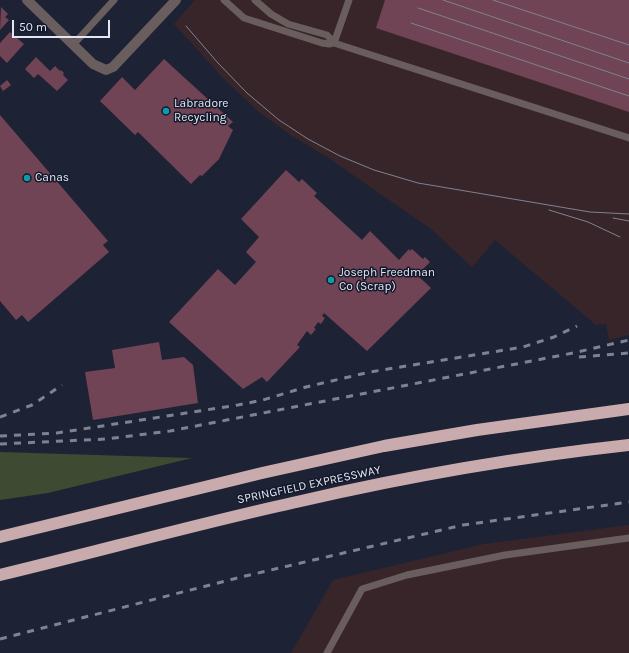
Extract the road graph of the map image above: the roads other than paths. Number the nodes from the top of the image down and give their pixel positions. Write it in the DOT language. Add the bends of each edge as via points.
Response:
graph roads {
  1 [pos="27,0"];
  2 [pos="114,0"];
  3 [pos="176,0"];
  4 [pos="224,0"];
  5 [pos="255,0"];
  6 [pos="349,0"];
  7 [pos="334,43"];
  8 [pos="73,44"];
  9 [pos="629,138"];
  10 [pos="629,409"];
  11 [pos="629,445"];
  12 [pos="0,537"];
  13 [pos="629,538"];
  14 [pos="0,575"];
  15 [pos="327,653"];
  1 -- 8 [label="street"];
  2 -- 8 [label="lane"];
  3 -- 8 [label="street" via="113,67 106,70 93,64"];
  4 -- 7 [label="lane" via="244,18 322,43"];
  5 -- 7 [label="lane" via="288,24 327,35"];
  6 -- 7 [label="lane"];
  7 -- 9 [label="lane"];
  10 -- 12 [label="highway, SPRINGFIELD EXPRESSWAY" via="477,430 377,448 262,473"];
  11 -- 14 [label="highway, SPRINGFIELD EXPRESSWAY" via="511,461 366,487 232,517"];
  13 -- 15 [label="lane" via="505,555 407,575 362,589"];
}
